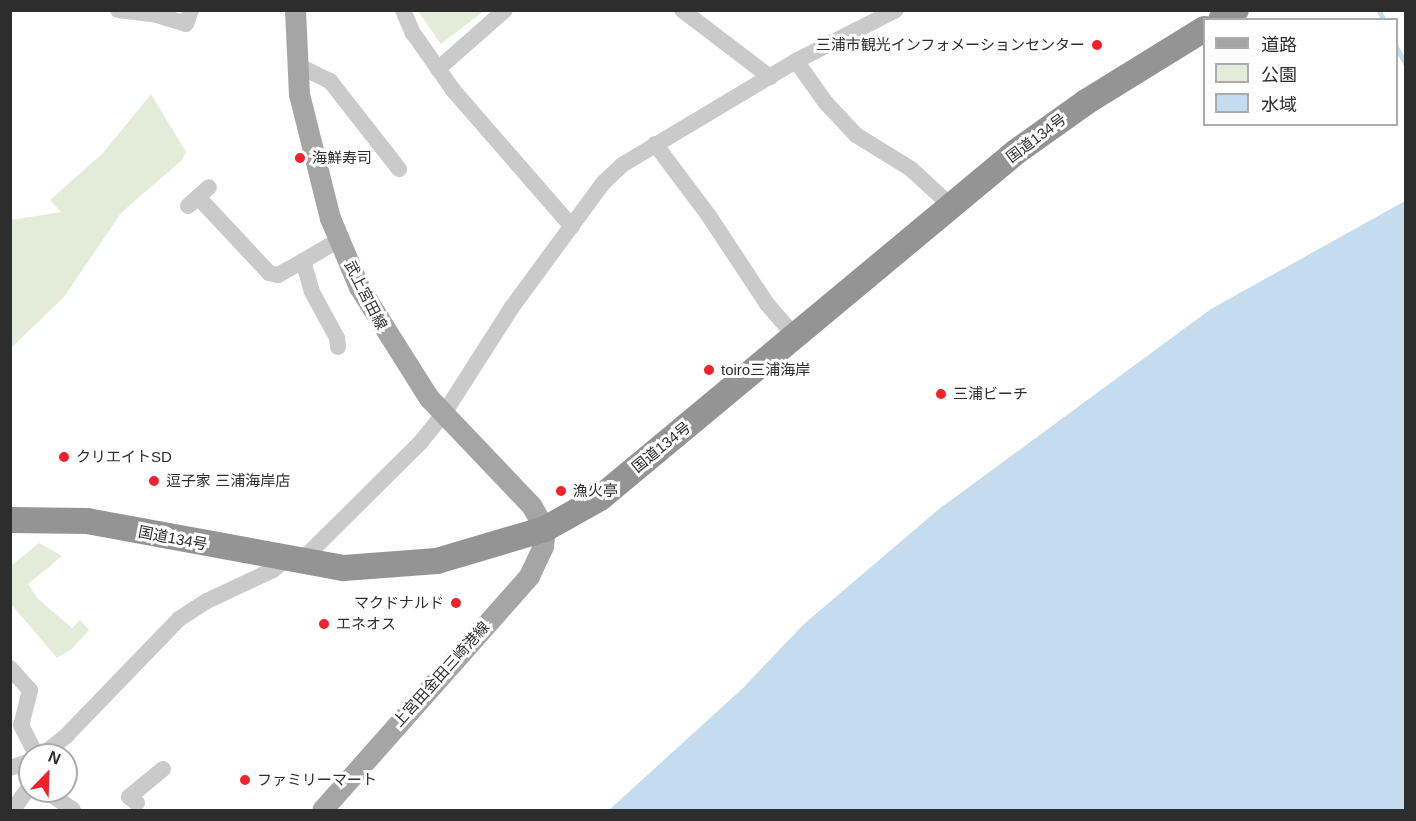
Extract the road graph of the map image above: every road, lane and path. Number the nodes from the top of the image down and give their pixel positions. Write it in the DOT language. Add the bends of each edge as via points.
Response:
graph roads {
  1 [pos="118,10"];
  2 [pos="191,10"];
  3 [pos="295,10"];
  4 [pos="403,10"];
  5 [pos="505,10"];
  6 [pos="682,10"];
  7 [pos="896,10"];
  8 [pos="123,11"];
  9 [pos="1203,30"];
  10 [pos="796,61"];
  11 [pos="297,65"];
  12 [pos="438,69"];
  13 [pos="770,77"];
  14 [pos="655,144"];
  15 [pos="399,169"];
  16 [pos="198,197"];
  17 [pos="951,205"];
  18 [pos="572,227"];
  19 [pos="339,240"];
  20 [pos="303,261"];
  21 [pos="794,335"];
  22 [pos="338,347"];
  23 [pos="444,415"];
  24 [pos="10,520"];
  25 [pos="544,530"];
  26 [pos="294,560"];
  27 [pos="14,677"];
  28 [pos="34,743"];
  29 [pos="53,743"];
  30 [pos="163,770"];
  31 [pos="137,808"];
  32 [pos="322,810"];
  1 -- 8 [label="street"];
  2 -- 8 [label="street" via="186,24"];
  3 -- 11 [label="main road, 武上宮田線"];
  4 -- 12 [label="street"];
  5 -- 12 [label="street"];
  6 -- 13 [label="street"];
  7 -- 10 [label="street"];
  9 -- 17 [label="highway, 国道134号" via="1053,124"];
  10 -- 13 [label="street"];
  10 -- 17 [label="street" via="826,103 856,135 911,169"];
  11 -- 15 [label="street" via="330,81"];
  11 -- 19 [label="main road, 武上宮田線" via="299,94"];
  12 -- 18 [label="street" via="482,126"];
  13 -- 14 [label="street"];
  14 -- 18 [label="street" via="603,183"];
  14 -- 21 [label="street"];
  16 -- 20 [label="street" via="269,273 278,275"];
  17 -- 21 [label="highway, 国道134号"];
  18 -- 23 [label="street" via="512,306"];
  19 -- 20 [label="street"];
  19 -- 23 [label="main road, 武上宮田線" via="384,331"];
  20 -- 22 [label="street" via="312,292"];
  21 -- 25 [label="highway, 国道134号" via="600,498"];
  23 -- 25 [label="main road, 武上宮田線" via="531,505"];
  23 -- 26 [label="street" via="420,443"];
  24 -- 26 [label="highway, 国道134号" via="87,521"];
  25 -- 26 [label="highway, 国道134号" via="437,561 344,568"];
  25 -- 32 [label="main road, 上宮田金田三崎港線" via="543,546 529,576"];
  26 -- 29 [label="street" via="207,601 179,619"];
  27 -- 28 [label="street" via="30,690 21,725"];
  30 -- 31 [label="street" via="129,797"];
}
